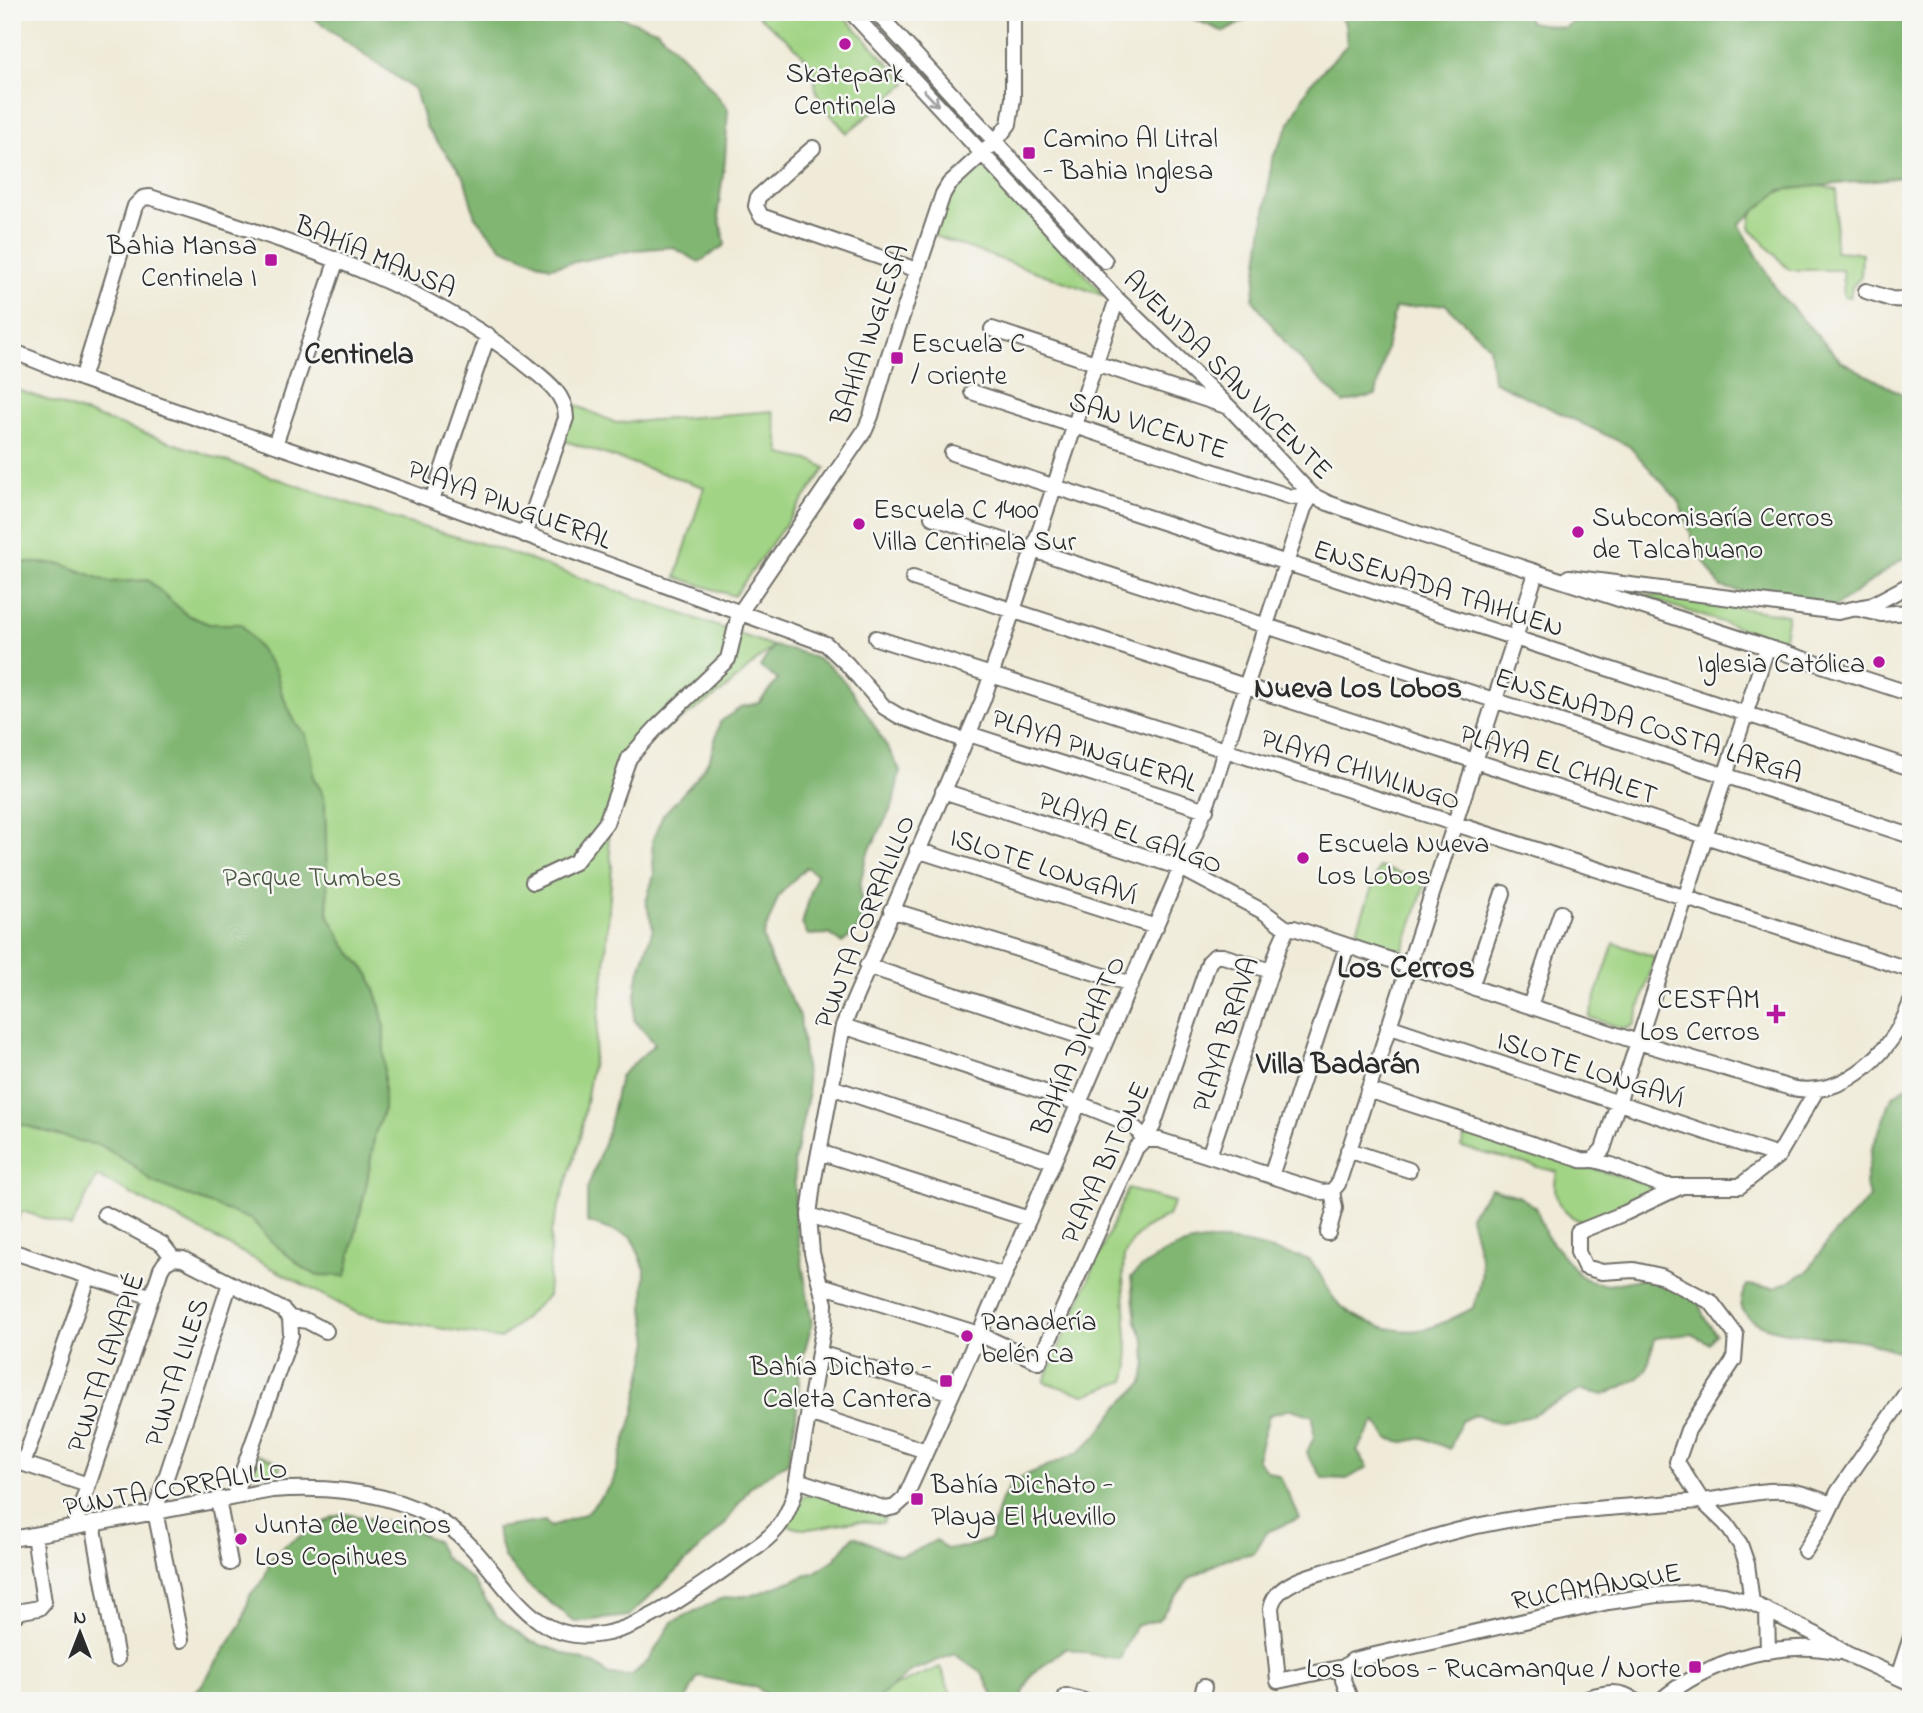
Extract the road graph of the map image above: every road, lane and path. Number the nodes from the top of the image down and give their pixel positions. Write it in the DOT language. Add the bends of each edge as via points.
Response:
graph roads {
  1 [pos="851,12"];
  2 [pos="1013,12"];
  3 [pos="881,14"];
  4 [pos="995,142"];
  5 [pos="813,148"];
  6 [pos="982,153"];
  7 [pos="337,259"];
  8 [pos="1105,261"];
  9 [pos="917,270"];
  10 [pos="1866,291"];
  11 [pos="1117,299"];
  12 [pos="1911,300"];
  13 [pos="992,328"];
  14 [pos="488,335"];
  15 [pos="12,351"];
  16 [pos="1097,364"];
  17 [pos="82,379"];
  18 [pos="972,391"];
  19 [pos="1230,408"];
  20 [pos="1076,426"];
  21 [pos="275,445"];
  22 [pos="952,453"];
  23 [pos="1055,487"];
  24 [pos="1311,495"];
  25 [pos="432,500"];
  26 [pos="932,517"];
  27 [pos="525,535"];
  28 [pos="1034,550"];
  29 [pos="1286,563"];
  30 [pos="1536,573"];
  31 [pos="913,578"];
  32 [pos="1911,584"];
  33 [pos="1858,609"];
  34 [pos="1013,611"];
  35 [pos="1911,612"];
  36 [pos="739,614"];
  37 [pos="1266,626"];
  38 [pos="876,638"];
  39 [pos="1515,638"];
  40 [pos="1767,648"];
  41 [pos="992,675"];
  42 [pos="1246,687"];
  43 [pos="1911,694"];
  44 [pos="1495,700"];
  45 [pos="1745,713"];
  46 [pos="967,737"];
  47 [pos="1225,750"];
  48 [pos="1475,761"];
  49 [pos="1911,768"];
  50 [pos="1725,775"];
  51 [pos="943,791"];
  52 [pos="1206,810"];
  53 [pos="1454,824"];
  54 [pos="1705,836"];
  55 [pos="1911,836"];
  56 [pos="917,850"];
  57 [pos="1181,869"];
  58 [pos="533,882"];
  59 [pos="1503,893"];
  60 [pos="1685,898"];
  61 [pos="1911,903"];
  62 [pos="891,910"];
  63 [pos="1561,913"];
  64 [pos="1156,927"];
  65 [pos="1287,929"];
  66 [pos="1347,946"];
  67 [pos="867,966"];
  68 [pos="1408,966"];
  69 [pos="1911,970"];
  70 [pos="1271,971"];
  71 [pos="1131,984"];
  72 [pos="1471,987"];
  73 [pos="1911,1002"];
  74 [pos="1530,1006"];
  75 [pos="843,1026"];
  76 [pos="1388,1026"];
  77 [pos="1638,1042"];
  78 [pos="1104,1044"];
  79 [pos="831,1087"];
  80 [pos="1368,1090"];
  81 [pos="1816,1091"];
  82 [pos="1078,1103"];
  83 [pos="1618,1103"];
  84 [pos="1144,1140"];
  85 [pos="1348,1150"];
  86 [pos="819,1152"];
  87 [pos="1209,1156"];
  88 [pos="1778,1156"];
  89 [pos="1594,1159"];
  90 [pos="1053,1161"];
  91 [pos="1409,1170"];
  92 [pos="1271,1176"];
  93 [pos="1682,1186"];
  94 [pos="1332,1191"];
  95 [pos="105,1214"];
  96 [pos="809,1215"];
  97 [pos="1029,1219"];
  98 [pos="1328,1233"];
  99 [pos="17,1254"];
  100 [pos="173,1258"];
  101 [pos="1004,1275"];
  102 [pos="89,1276"];
  103 [pos="230,1283"];
  104 [pos="821,1285"];
  105 [pos="152,1297"];
  106 [pos="290,1318"];
  107 [pos="326,1331"];
  108 [pos="979,1334"];
  109 [pos="820,1353"];
  110 [pos="1911,1386"];
  111 [pos="953,1393"];
  112 [pos="809,1413"];
  113 [pos="926,1451"];
  114 [pos="18,1462"];
  115 [pos="797,1480"];
  116 [pos="88,1485"];
  117 [pos="234,1496"];
  118 [pos="218,1500"];
  119 [pos="1702,1501"];
  120 [pos="1831,1504"];
  121 [pos="155,1511"];
  122 [pos="93,1523"];
  123 [pos="74,1527"];
  124 [pos="34,1535"];
  125 [pos="12,1539"];
  126 [pos="1805,1551"];
  127 [pos="230,1563"];
  128 [pos="1752,1603"];
  129 [pos="1767,1610"];
  130 [pos="12,1617"];
  131 [pos="1911,1637"];
  132 [pos="181,1640"];
  133 [pos="1768,1652"];
  134 [pos="1847,1654"];
  135 [pos="117,1659"];
  136 [pos="1345,1667"];
  137 [pos="1905,1680"];
  138 [pos="1066,1696"];
  139 [pos="1084,1701"];
  140 [pos="1351,1701"];
  141 [pos="1575,1701"];
  142 [pos="1635,1701"];
  143 [pos="1660,1701"];
  1 -- 6 [label="street, AVENIDA SAN VICENTE, one-way"];
  2 -- 4 [label="street, BAHÍA INGLESA" via="1012,115"];
  3 -- 4 [label="street, AVENIDA SAN VICENTE"];
  4 -- 6 [label="street, BAHÍA INGLESA"];
  4 -- 8 [label="street, AVENIDA SAN VICENTE"];
  5 -- 9 [label="street" via="758,197 761,216"];
  6 -- 9 [label="street, BAHÍA INGLESA" via="949,184"];
  6 -- 11 [label="street, AVENIDA SAN VICENTE"];
  7 -- 14 [label="street, BAHÍA MANSA"];
  7 -- 17 [label="street, BAHÍA MANSA" via="143,198 135,206"];
  7 -- 21 [label="street"];
  9 -- 36 [label="street, BAHÍA INGLESA" via="864,430"];
  10 -- 12 [label="street"];
  11 -- 16 [label="street, PUNTA CORRALILLO"];
  11 -- 19 [label="street, AVENIDA SAN VICENTE"];
  13 -- 16 [label="street"];
  14 -- 25 [label="street"];
  14 -- 27 [label="street, BAHÍA MANSA" via="537,373 565,403 566,418"];
  15 -- 17 [label="street, PLAYA PINGUERAL"];
  16 -- 19 [label="street"];
  16 -- 20 [label="street, PUNTA CORRALILLO"];
  17 -- 21 [label="street, PLAYA PINGUERAL"];
  18 -- 20 [label="street, SAN VICENTE"];
  19 -- 24 [label="street, AVENIDA SAN VICENTE"];
  20 -- 23 [label="street, PUNTA CORRALILLO"];
  20 -- 24 [label="street, SAN VICENTE" via="1291,497"];
  21 -- 25 [label="street, PLAYA PINGUERAL"];
  22 -- 23 [label="street, ENSENADA TAIHUEN"];
  23 -- 28 [label="street, PUNTA CORRALILLO"];
  23 -- 29 [label="street, ENSENADA TAIHUEN"];
  24 -- 29 [label="street, BAHÍA DICHATO"];
  24 -- 30 [label="street, AVENIDA SAN VICENTE"];
  25 -- 27 [label="street, PLAYA PINGUERAL"];
  26 -- 28 [label="street, ENSENADA COSTA LARGA"];
  27 -- 36 [label="street, PLAYA PINGUERAL"];
  28 -- 34 [label="street, PUNTA CORRALILLO"];
  28 -- 37 [label="street, ENSENADA COSTA LARGA"];
  29 -- 37 [label="street, BAHÍA DICHATO"];
  29 -- 39 [label="street, ENSENADA TAIHUEN"];
  30 -- 33 [label="street" via="1816,610"];
  30 -- 39 [label="street"];
  30 -- 40 [label="street, AVENIDA SAN VICENTE"];
  31 -- 34 [label="street, PLAYA EL CHALET"];
  32 -- 33 [label="street"];
  33 -- 35 [label="street" via="1881,614"];
  34 -- 41 [label="street, PUNTA CORRALILLO"];
  34 -- 42 [label="street, PLAYA EL CHALET"];
  36 -- 46 [label="street, PLAYA PINGUERAL" via="826,644 884,707"];
  36 -- 58 [label="street" via="728,659 629,758 606,823 575,862"];
  37 -- 42 [label="street, BAHÍA DICHATO"];
  37 -- 44 [label="street, ENSENADA COSTA LARGA"];
  38 -- 41 [label="street, PLAYA CHIVILINGO"];
  39 -- 44 [label="street"];
  39 -- 45 [label="street, ENSENADA TAIHUEN"];
  40 -- 43 [label="street, AVENIDA SAN VICENTE"];
  40 -- 45 [label="street"];
  41 -- 46 [label="street, PUNTA CORRALILLO"];
  41 -- 47 [label="street, PLAYA CHIVILINGO"];
  42 -- 47 [label="street, BAHÍA DICHATO"];
  42 -- 48 [label="street, PLAYA EL CHALET"];
  44 -- 48 [label="street"];
  44 -- 50 [label="street, ENSENADA COSTA LARGA"];
  45 -- 49 [label="street, ENSENADA TAIHUEN"];
  45 -- 50 [label="street"];
  46 -- 51 [label="street, PUNTA CORRALILLO"];
  46 -- 52 [label="street, PLAYA PINGUERAL"];
  47 -- 52 [label="street, BAHÍA DICHATO"];
  47 -- 53 [label="street, PLAYA CHIVILINGO"];
  48 -- 53 [label="street"];
  48 -- 54 [label="street, PLAYA EL CHALET"];
  50 -- 54 [label="street"];
  50 -- 55 [label="street, ENSENADA COSTA LARGA"];
  51 -- 56 [label="street, PUNTA CORRALILLO"];
  51 -- 57 [label="street, PLAYA EL GALGO"];
  52 -- 57 [label="street, BAHÍA DICHATO"];
  53 -- 60 [label="street, PLAYA CHIVILINGO"];
  53 -- 68 [label="street"];
  54 -- 60 [label="street"];
  54 -- 61 [label="street, PLAYA EL CHALET"];
  56 -- 62 [label="street, PUNTA CORRALILLO"];
  56 -- 64 [label="street, ISLOTE LONGAVÍ"];
  57 -- 64 [label="street, BAHÍA DICHATO"];
  57 -- 65 [label="street, PLAYA EL GALGO"];
  59 -- 72 [label="street"];
  60 -- 69 [label="street, PLAYA CHIVILINGO"];
  60 -- 77 [label="street"];
  62 -- 67 [label="street, PUNTA CORRALILLO"];
  62 -- 71 [label="street"];
  63 -- 74 [label="street"];
  64 -- 71 [label="street, BAHÍA DICHATO"];
  65 -- 66 [label="street, PLAYA EL GALGO"];
  65 -- 70 [label="street, PLAYA BRAVA"];
  66 -- 68 [label="street, PLAYA EL GALGO"];
  66 -- 92 [label="street"];
  67 -- 75 [label="street, PUNTA CORRALILLO"];
  67 -- 78 [label="street"];
  68 -- 72 [label="street, PLAYA EL GALGO"];
  68 -- 76 [label="street"];
  70 -- 84 [label="street, PLAYA BITONE" via="1223,956 1212,959 1153,1126"];
  70 -- 87 [label="street, PLAYA BRAVA"];
  71 -- 78 [label="street, BAHÍA DICHATO"];
  72 -- 74 [label="street, PLAYA EL GALGO"];
  73 -- 81 [label="street" via="1897,1031 1862,1069 1840,1084"];
  74 -- 77 [label="street, PLAYA EL GALGO"];
  75 -- 79 [label="street, PUNTA CORRALILLO"];
  75 -- 82 [label="street"];
  76 -- 80 [label="street"];
  76 -- 83 [label="street, ISLOTE LONGAVÍ"];
  77 -- 81 [label="street, PLAYA EL GALGO" via="1791,1088"];
  77 -- 83 [label="street"];
  78 -- 82 [label="street, BAHÍA DICHATO"];
  79 -- 86 [label="street, PUNTA CORRALILLO"];
  79 -- 90 [label="street"];
  80 -- 85 [label="street"];
  80 -- 89 [label="street" via="1581,1160"];
  81 -- 88 [label="street"];
  82 -- 84 [label="street" via="1130,1124"];
  82 -- 90 [label="street, BAHÍA DICHATO"];
  83 -- 88 [label="street, ISLOTE LONGAVÍ"];
  83 -- 89 [label="street" via="1603,1149"];
  84 -- 87 [label="street" via="1159,1140"];
  84 -- 108 [label="street, PLAYA BITONE" via="1136,1148 1039,1362"];
  85 -- 91 [label="street"];
  85 -- 94 [label="street"];
  86 -- 96 [label="street, PUNTA CORRALILLO"];
  86 -- 97 [label="street"];
  87 -- 92 [label="street"];
  88 -- 93 [label="street" via="1740,1186"];
  89 -- 93 [label="street" via="1657,1185"];
  90 -- 97 [label="street, BAHÍA DICHATO"];
  92 -- 94 [label="street"];
  93 -- 119 [label="street" via="1578,1232 1578,1252 1585,1267 1661,1276 1711,1302 1736,1335 1734,1360 1688,1430 1677,1462"];
  94 -- 98 [label="street" via="1335,1208"];
  95 -- 100 [label="street" via="162,1244"];
  96 -- 101 [label="street"];
  96 -- 104 [label="street, PUNTA CORRALILLO"];
  97 -- 101 [label="street, BAHÍA DICHATO"];
  99 -- 102 [label="street"];
  100 -- 103 [label="street"];
  100 -- 105 [label="street, PUNTA LAVAPIÉ" via="163,1266"];
  101 -- 108 [label="street, BAHÍA DICHATO"];
  102 -- 105 [label="street"];
  102 -- 114 [label="street"];
  103 -- 106 [label="street" via="284,1310"];
  103 -- 121 [label="street, PUNTA LILES"];
  104 -- 108 [label="street"];
  104 -- 109 [label="street, PUNTA CORRALILLO" via="825,1314"];
  105 -- 116 [label="street, PUNTA LAVAPIÉ"];
  106 -- 107 [label="street"];
  106 -- 117 [label="street" via="291,1335"];
  108 -- 111 [label="street, BAHÍA DICHATO"];
  109 -- 111 [label="street"];
  109 -- 112 [label="street, PUNTA CORRALILLO"];
  110 -- 120 [label="street"];
  111 -- 113 [label="street, BAHÍA DICHATO"];
  112 -- 113 [label="street"];
  112 -- 115 [label="street, PUNTA CORRALILLO"];
  113 -- 115 [label="street, BAHÍA DICHATO" via="905,1498 891,1508"];
  114 -- 116 [label="street"];
  115 -- 117 [label="street, PUNTA CORRALILLO" via="788,1514 768,1539 646,1618 593,1636 560,1631 537,1619 516,1602 461,1536 420,1511 331,1490 288,1489"];
  116 -- 123 [label="street, PUNTA LAVAPIÉ"];
  117 -- 118 [label="street, PUNTA CORRALILLO"];
  118 -- 121 [label="street, PUNTA CORRALILLO"];
  118 -- 127 [label="street"];
  119 -- 120 [label="street" via="1785,1491"];
  119 -- 128 [label="street" via="1740,1544"];
  119 -- 136 [label="street, RUCAMANQUE" via="1489,1523 1292,1583 1276,1594 1271,1608 1278,1681"];
  120 -- 126 [label="street"];
  121 -- 122 [label="street, PUNTA CORRALILLO"];
  121 -- 132 [label="street, PUNTA LILES"];
  122 -- 123 [label="street, PUNTA CORRALILLO"];
  122 -- 135 [label="street"];
  123 -- 124 [label="street, PUNTA CORRALILLO"];
  124 -- 125 [label="street, PUNTA CORRALILLO"];
  124 -- 130 [label="street" via="44,1602 40,1608"];
  128 -- 129 [label="street, RUCAMANQUE"];
  128 -- 136 [label="street, RUCAMANQUE" via="1710,1593 1632,1598 1353,1660"];
  129 -- 133 [label="street"];
  129 -- 134 [label="street, RUCAMANQUE"];
  131 -- 137 [label="street"];
  133 -- 134 [label="street" via="1810,1649"];
  133 -- 143 [label="street" via="1699,1674"];
  134 -- 137 [label="street, RUCAMANQUE"];
  136 -- 140 [label="street" via="1342,1675"];
  138 -- 139 [label="street"];
  141 -- 142 [label="street" via="1616,1692"];
}
